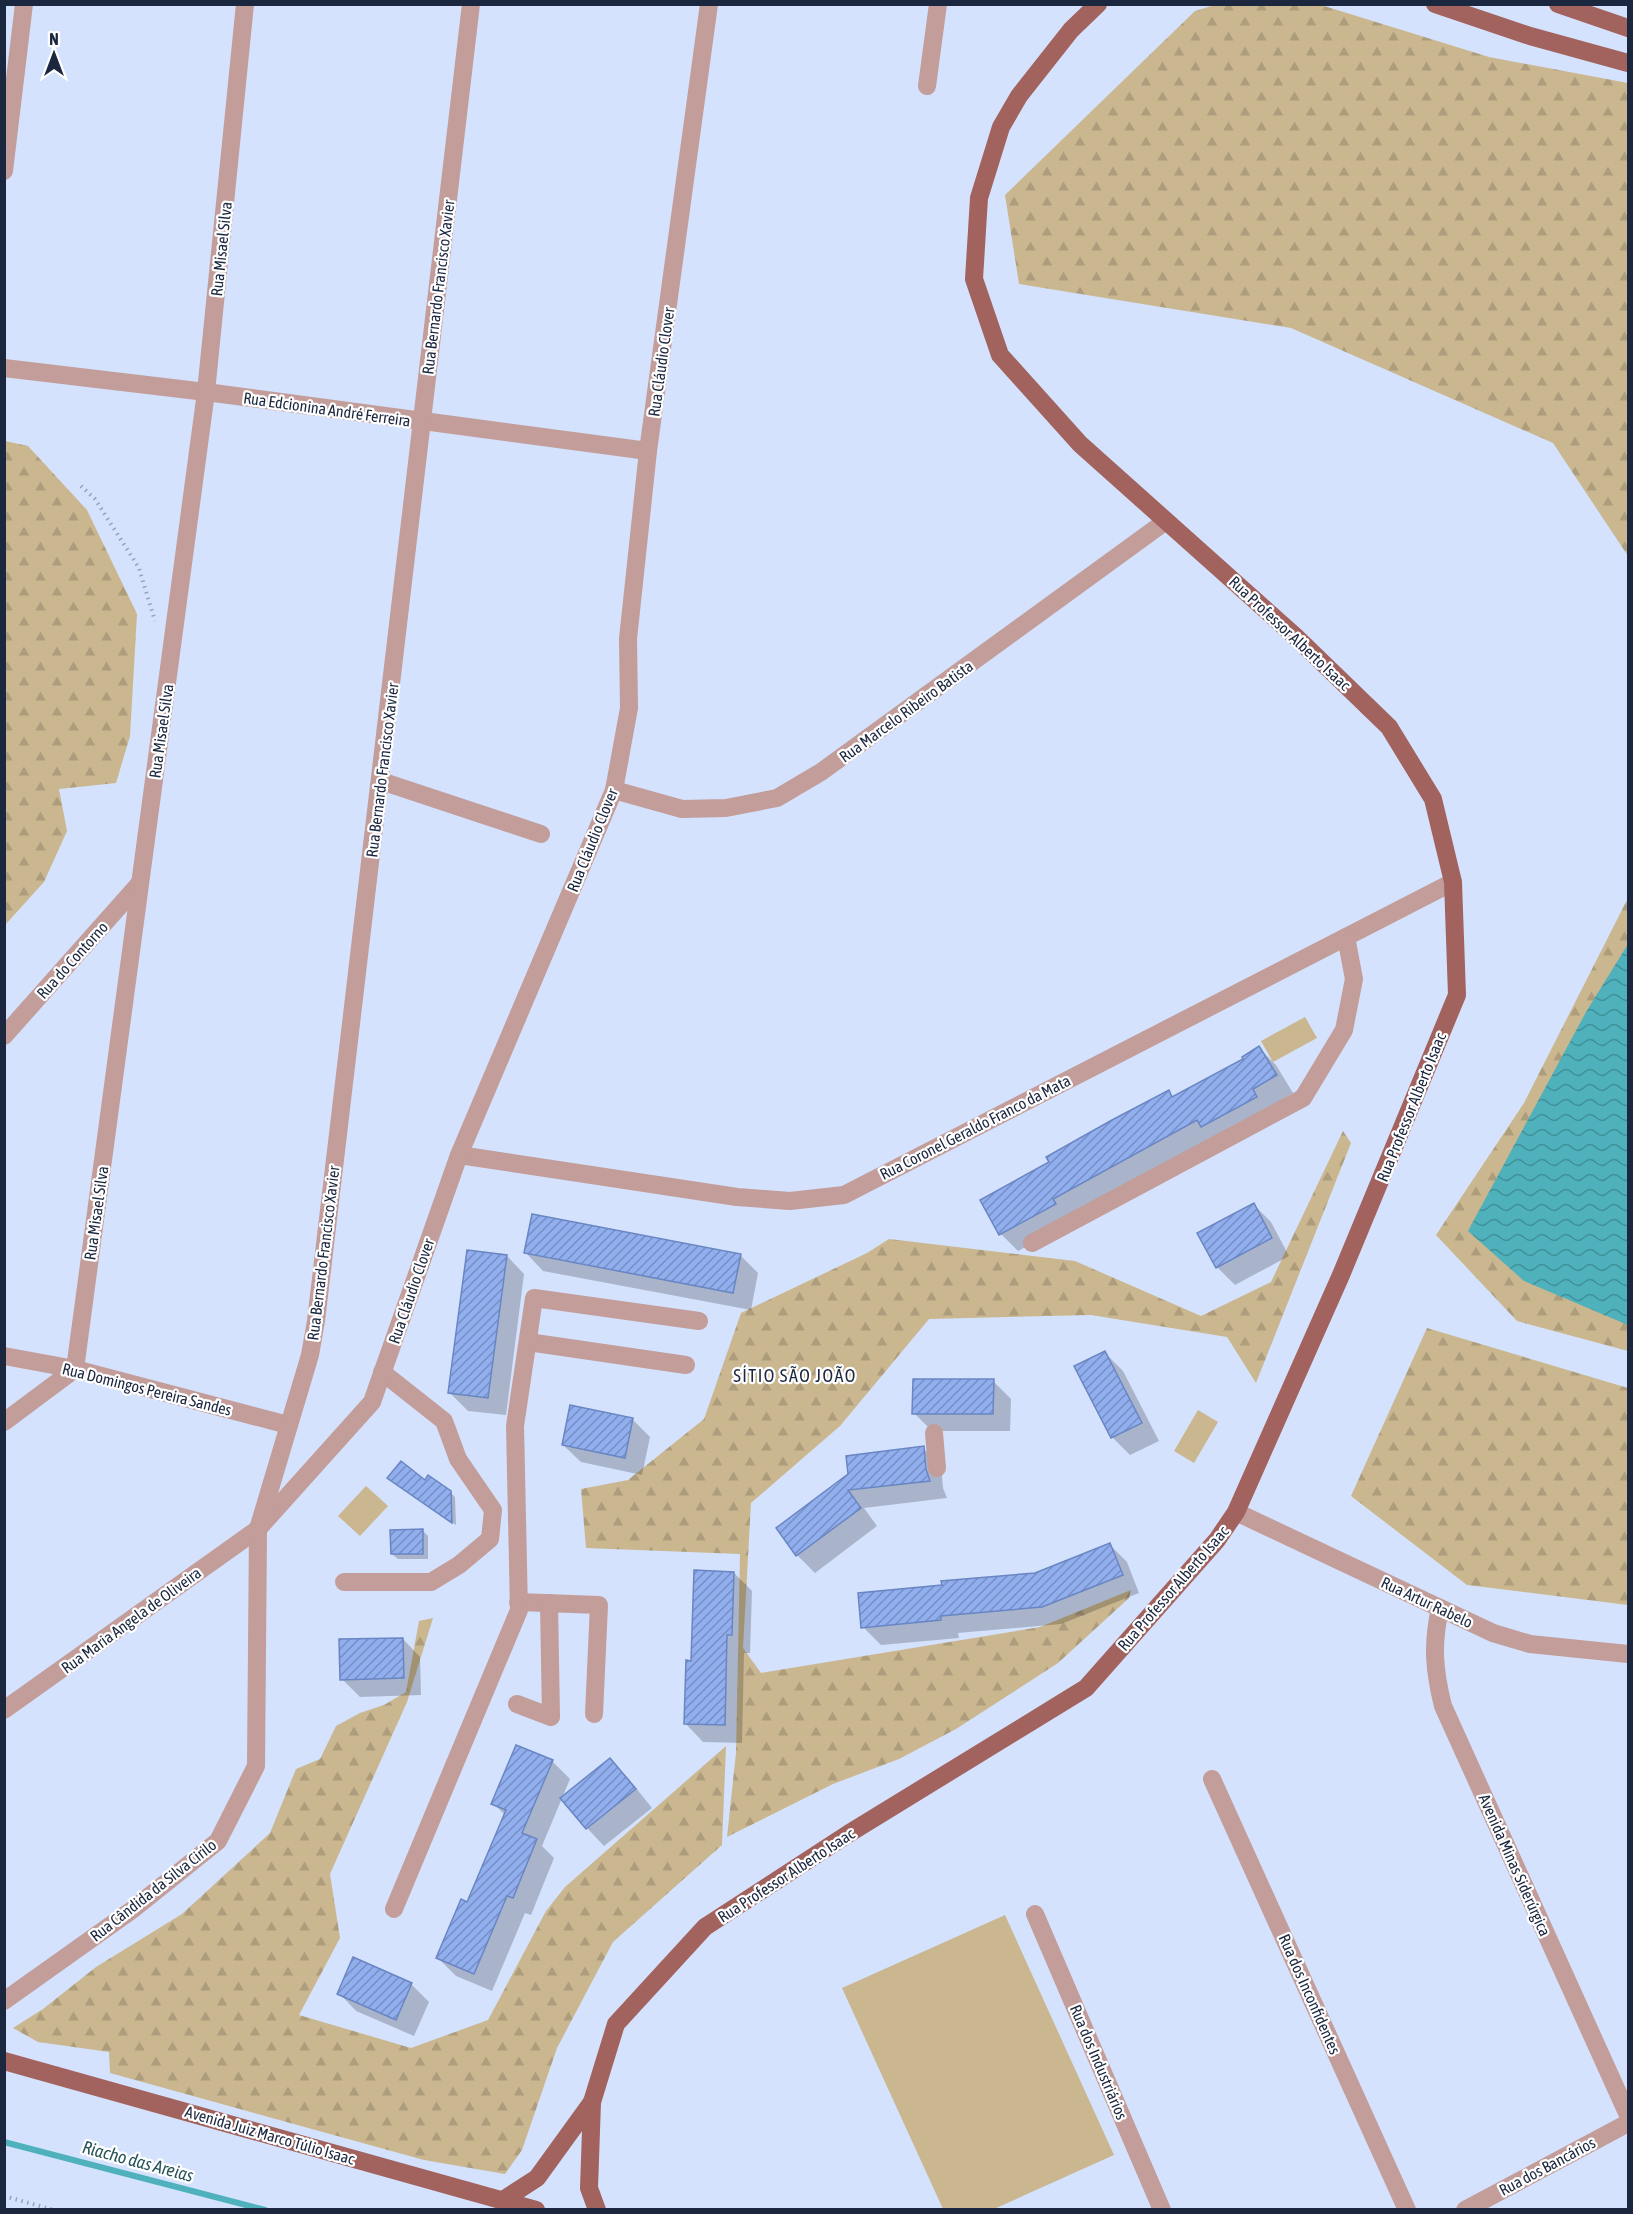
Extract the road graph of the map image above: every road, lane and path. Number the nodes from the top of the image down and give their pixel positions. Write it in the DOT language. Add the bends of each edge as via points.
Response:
graph roads {
  1 [pos="24,4"];
  2 [pos="245,4"];
  3 [pos="471,4"];
  4 [pos="710,4"];
  5 [pos="938,4"];
  6 [pos="1098,4"];
  7 [pos="1435,4"];
  8 [pos="1558,4"];
  9 [pos="1629,28"];
  10 [pos="1629,63"];
  11 [pos="927,86"];
  12 [pos="4,171"];
  13 [pos="4,368"];
  14 [pos="206,392"];
  15 [pos="422,422"];
  16 [pos="648,451"];
  17 [pos="81,486"];
  18 [pos="1166,521"];
  19 [pos="156,624"];
  20 [pos="381,781"];
  21 [pos="614,790"];
  22 [pos="542,834"];
  23 [pos="1452,882"];
  24 [pos="141,883"];
  25 [pos="1346,938"];
  26 [pos="4,1036"];
  27 [pos="459,1155"];
  28 [pos="1032,1243"];
  29 [pos="699,1321"];
  30 [pos="528,1342"];
  31 [pos="4,1356"];
  32 [pos="686,1365"];
  33 [pos="75,1369"];
  34 [pos="382,1372"];
  35 [pos="4,1422"];
  36 [pos="288,1425"];
  37 [pos="934,1433"];
  38 [pos="937,1468"];
  39 [pos="1236,1512"];
  40 [pos="492,1523"];
  41 [pos="517,1525"];
  42 [pos="258,1529"];
  43 [pos="344,1582"];
  44 [pos="518,1602"];
  45 [pos="549,1603"];
  46 [pos="1440,1608"];
  47 [pos="1629,1654"];
  48 [pos="517,1704"];
  49 [pos="4,1710"];
  50 [pos="594,1714"];
  51 [pos="1212,1779"];
  52 [pos="394,1909"];
  53 [pos="1035,1914"];
  54 [pos="4,2001"];
  55 [pos="4,2061"];
  56 [pos="592,2102"];
  57 [pos="1629,2115"];
  58 [pos="1629,2123"];
  59 [pos="4,2196"];
  60 [pos="503,2200"];
  61 [pos="54,2210"];
  62 [pos="536,2210"];
  63 [pos="597,2210"];
  64 [pos="1162,2210"];
  65 [pos="1407,2210"];
  66 [pos="1466,2210"];
  1 -- 12 [label="street"];
  2 -- 14 [label="street, Rua Misael Silva"];
  3 -- 15 [label="street, Rua Bernardo Francisco Xavier"];
  4 -- 16 [label="street, Rua Cláudio Clover"];
  5 -- 11 [label="street"];
  6 -- 18 [label="main road, Rua Professor Alberto Isaac" via="1046,60 1001,127 979,198 974,279 1000,355 1080,444"];
  7 -- 10 [label="main road"];
  8 -- 9 [label="main road"];
  13 -- 14 [label="street, Rua Edcionina André Ferreira"];
  14 -- 15 [label="street, Rua Edcionina André Ferreira"];
  14 -- 24 [label="street, Rua Misael Silva"];
  15 -- 16 [label="street, Rua Edcionina André Ferreira"];
  15 -- 20 [label="street, Rua Bernardo Francisco Xavier"];
  16 -- 21 [label="street, Rua Cláudio Clover" via="628,639 629,708"];
  17 -- 19 [label="path" via="95,499 140,568"];
  18 -- 21 [label="street, Rua Marcelo Ribeiro Batista" via="821,772 777,798 726,808 682,809"];
  18 -- 23 [label="main road, Rua Professor Alberto Isaac" via="1296,637 1389,727 1433,799"];
  20 -- 22 [label="street"];
  20 -- 36 [label="street, Rua Bernardo Francisco Xavier" via="316,1321"];
  21 -- 27 [label="street, Rua Cláudio Clover"];
  23 -- 25 [label="street, Rua Coronel Geraldo Franco da Mata"];
  23 -- 39 [label="main road, Rua Professor Alberto Isaac" via="1456,995 1341,1275"];
  24 -- 26 [label="street, Rua do Contorno"];
  24 -- 33 [label="street, Rua Misael Silva"];
  25 -- 27 [label="street, Rua Coronel Geraldo Franco da Mata" via="844,1195 790,1201 737,1197"];
  25 -- 28 [label="street" via="1354,979 1344,1030 1303,1098"];
  27 -- 34 [label="street, Rua Cláudio Clover"];
  29 -- 30 [label="street" via="534,1298"];
  30 -- 32 [label="street"];
  30 -- 41 [label="street" via="515,1426"];
  31 -- 33 [label="street, Rua Domingos Pereira Sandes"];
  33 -- 35 [label="street"];
  33 -- 36 [label="street, Rua Domingos Pereira Sandes"];
  34 -- 40 [label="street" via="444,1421 458,1459 493,1510"];
  34 -- 42 [label="street, Rua Cláudio Clover" via="372,1402"];
  36 -- 42 [label="street, Rua Bernardo Francisco Xavier"];
  37 -- 38 [label="street"];
  39 -- 46 [label="street, Rua Artur Rabelo"];
  39 -- 56 [label="main road, Rua Professor Alberto Isaac" via="1217,1540 1086,1688 705,1927 616,2024"];
  40 -- 41 [label="street"];
  40 -- 43 [label="street" via="490,1539 431,1582"];
  41 -- 44 [label="street"];
  42 -- 49 [label="street, Rua Maria Angela de Oliveira"];
  42 -- 54 [label="street, Rua Cândida da Silva Cirilo" via="256,1766 218,1841 132,1910"];
  44 -- 45 [label="street"];
  44 -- 52 [label="street" via="519,1610"];
  45 -- 48 [label="street" via="551,1716"];
  45 -- 50 [label="street" via="598,1605"];
  46 -- 47 [label="street, Rua Artur Rabelo" via="1493,1633 1530,1644"];
  46 -- 57 [label="street, Avenida Minas Siderúrgica" via="1434,1638 1436,1680 1443,1706"];
  51 -- 65 [label="street, Rua dos Inconfidentes"];
  53 -- 64 [label="street, Rua dos Industriários"];
  55 -- 60 [label="main road, Avenida Juiz Marco Túlio Isaac"];
  56 -- 60 [label="main road" via="537,2178"];
  56 -- 63 [label="main road" via="589,2188"];
  58 -- 66 [label="street, Rua dos Bancários"];
  59 -- 61 [label="path"];
  60 -- 62 [label="main road, Avenida Juiz Marco Túlio Isaac"];
}
